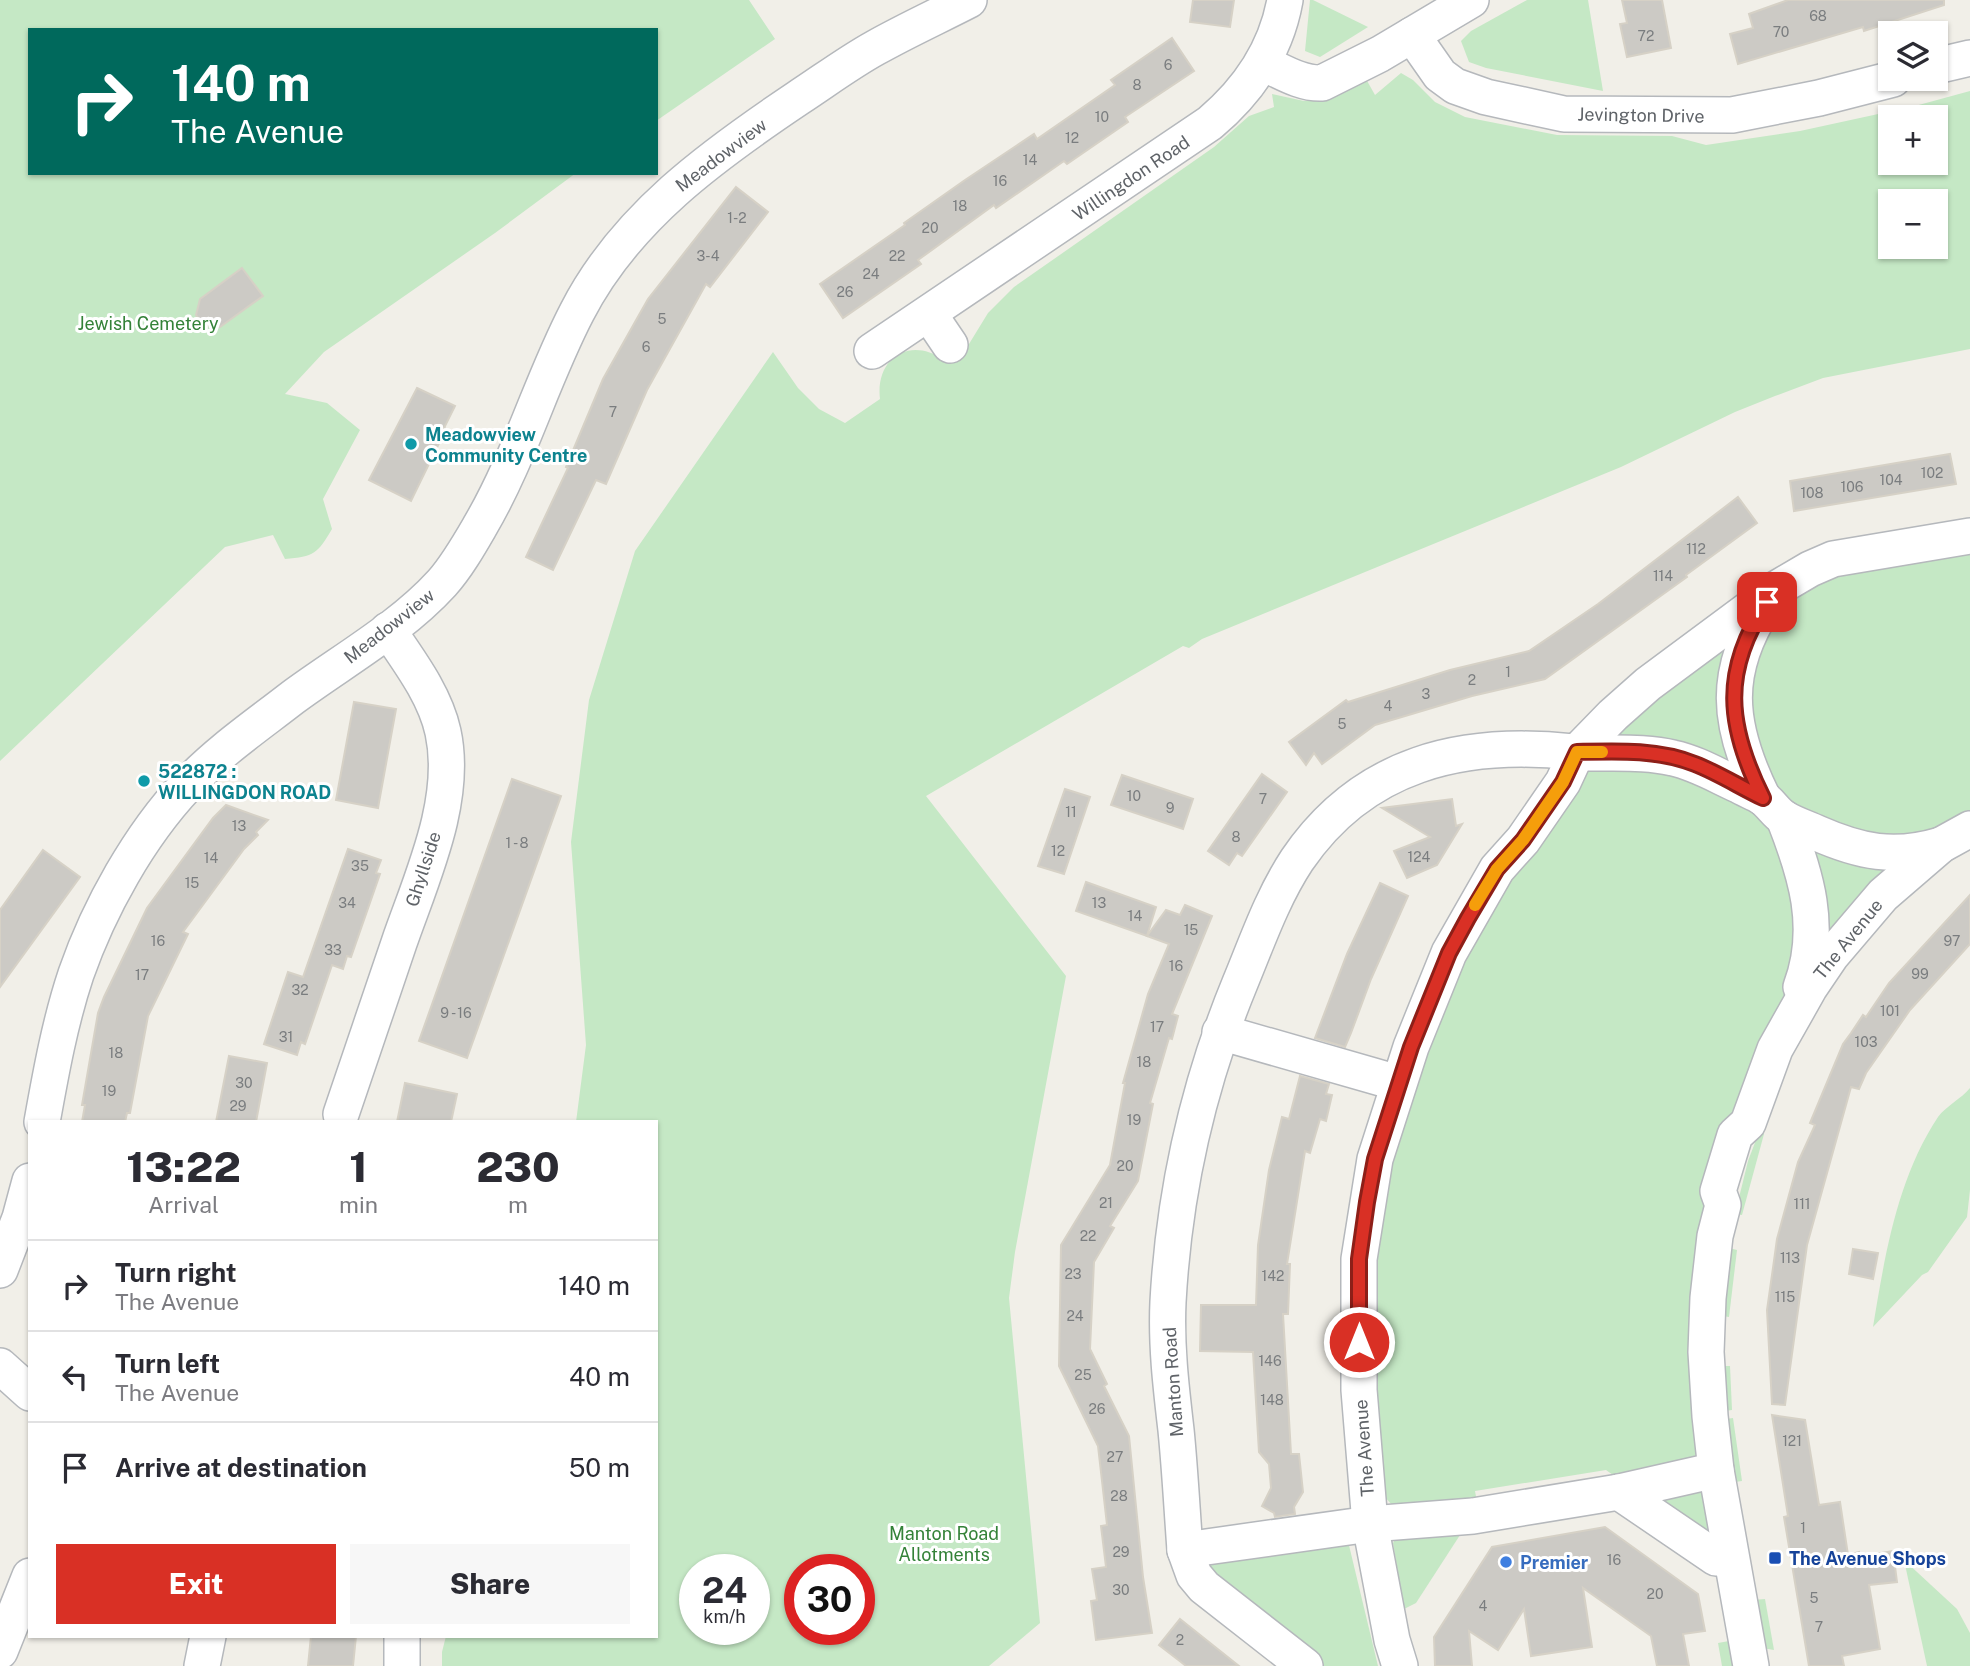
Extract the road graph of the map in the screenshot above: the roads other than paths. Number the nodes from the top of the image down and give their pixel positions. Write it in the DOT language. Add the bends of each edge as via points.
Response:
graph roads {
  1 [pos="969,0"];
  2 [pos="1285,0"];
  3 [pos="1471,0"];
  4 [pos="1412,35"];
  5 [pos="1970,58"];
  6 [pos="1263,63"];
  7 [pos="1948,63"];
  8 [pos="1878,83"];
  9 [pos="929,314"];
  10 [pos="950,345"];
  11 [pos="872,351"];
  12 [pos="1970,537"];
  13 [pos="1776,589"];
  14 [pos="388,630"];
  15 [pos="1577,752"];
  16 [pos="1773,808"];
  17 [pos="1955,837"];
  18 [pos="1220,1032"];
  19 [pos="1775,1049"];
  20 [pos="1398,1083"];
  21 [pos="341,1114"];
  22 [pos="43,1120"];
  23 [pos="28,1188"];
  24 [pos="0,1270"];
  25 [pos="0,1366"];
  26 [pos="28,1391"];
  27 [pos="1716,1470"];
  28 [pos="1619,1492"];
  29 [pos="1370,1524"];
  30 [pos="1185,1550"];
  31 [pos="1730,1556"];
  32 [pos="28,1581"];
  33 [pos="208,1638"];
  34 [pos="402,1638"];
  35 [pos="0,1651"];
  36 [pos="202,1666"];
  37 [pos="402,1666"];
  38 [pos="1305,1666"];
  39 [pos="1400,1666"];
  40 [pos="1751,1666"];
  1 -- 14 [label="street, Meadowview" via="874,49 737,139 645,218 614,254 576,313 519,449 474,537 443,582"];
  2 -- 6 [label="street, Willingdon Road" via="1275,40"];
  3 -- 4 [label="street"];
  4 -- 6 [label="street" via="1322,83 1301,80"];
  4 -- 8 [label="street, Jevington Drive" via="1440,75 1455,86 1564,114 1732,116"];
  5 -- 7 [label="street"];
  6 -- 9 [label="street, Willingdon Road" via="1239,96 1210,124"];
  9 -- 10 [label="street"];
  9 -- 11 [label="street, Willingdon Road"];
  12 -- 13 [label="street, The Avenue" via="1833,559"];
  13 -- 15 [label="street, The Avenue" via="1648,684"];
  13 -- 16 [label="street, The Avenue" via="1745,640 1734,686 1736,728 1746,764"];
  14 -- 21 [label="street, Ghyllside" via="441,721 447,783 428,859"];
  14 -- 22 [label="street, Meadowview" via="212,761 151,828 113,893 76,974 58,1038"];
  15 -- 16 [label="street, The Avenue" via="1676,758"];
  15 -- 18 [label="street, Manton Road" via="1536,747 1457,753 1396,774 1348,804 1307,846 1285,881"];
  15 -- 20 [label="street, The Avenue" via="1563,782 1497,869 1468,918 1444,964"];
  16 -- 17 [label="street, The Avenue" via="1846,846 1875,852 1903,853"];
  16 -- 19 [label="street, The Avenue" via="1806,878 1812,913 1803,984"];
  17 -- 19 [label="street, The Avenue" via="1883,895 1852,929 1810,987"];
  18 -- 20 [label="street"];
  18 -- 30 [label="street, Manton Road" via="1185,1160 1168,1302 1168,1357"];
  19 -- 27 [label="street, The Avenue" via="1748,1123 1735,1135 1718,1191 1723,1205 1712,1261 1706,1352"];
  20 -- 29 [label="street, The Avenue" via="1375,1159 1359,1259 1359,1390"];
  23 -- 24 [label="street"];
  25 -- 26 [label="street"];
  27 -- 28 [label="street"];
  27 -- 31 [label="street, The Avenue"];
  28 -- 29 [label="street" via="1473,1516"];
  28 -- 31 [label="street" via="1716,1558"];
  29 -- 30 [label="street"];
  29 -- 39 [label="street, The Avenue"];
  30 -- 38 [label="street, Manton Road" via="1203,1587"];
  31 -- 40 [label="street, The Avenue"];
  32 -- 35 [label="street"];
  33 -- 36 [label="street"];
  34 -- 37 [label="street"];
}
